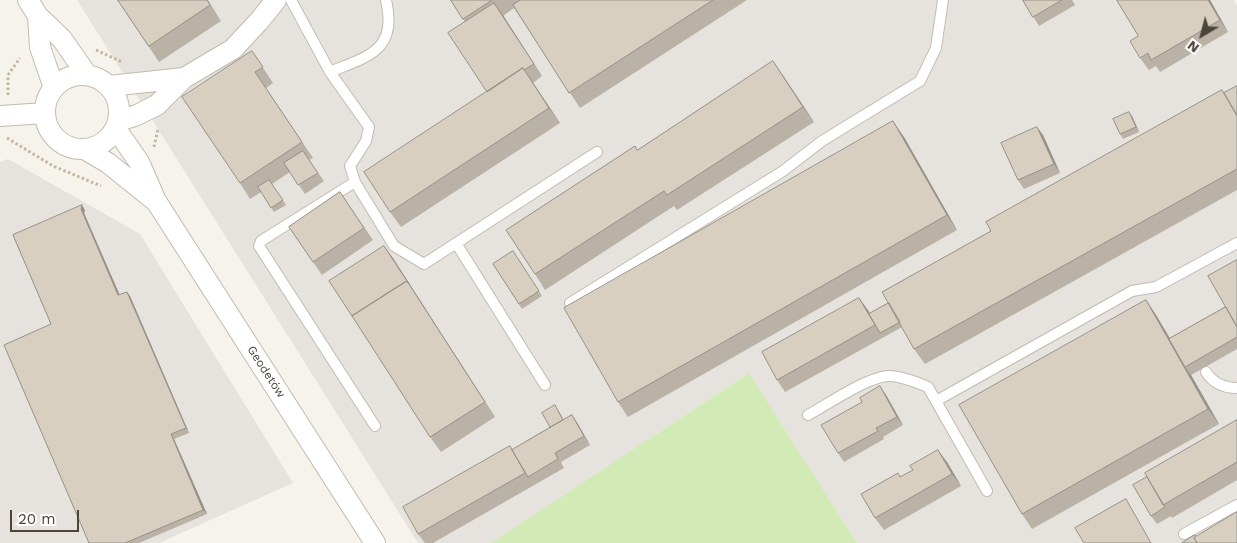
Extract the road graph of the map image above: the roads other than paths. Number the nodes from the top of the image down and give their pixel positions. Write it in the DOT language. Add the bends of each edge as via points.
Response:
graph roads {
  1 [pos="276,0"];
  2 [pos="291,0"];
  3 [pos="386,0"];
  4 [pos="943,0"];
  5 [pos="33,8"];
  6 [pos="330,72"];
  7 [pos="87,75"];
  8 [pos="184,78"];
  9 [pos="109,86"];
  10 [pos="54,88"];
  11 [pos="45,113"];
  12 [pos="0,116"];
  13 [pos="117,124"];
  14 [pos="86,150"];
  15 [pos="597,152"];
  16 [pos="355,182"];
  17 [pos="156,201"];
  18 [pos="456,243"];
  19 [pos="1237,244"];
  20 [pos="570,304"];
  21 [pos="1206,372"];
  22 [pos="545,385"];
  23 [pos="1237,388"];
  24 [pos="936,401"];
  25 [pos="808,415"];
  26 [pos="375,426"];
  27 [pos="987,491"];
  28 [pos="1237,504"];
  29 [pos="1184,534"];
  30 [pos="375,543"];
  1 -- 8 [label="street" via="232,49"];
  2 -- 6 [label="lane"];
  3 -- 6 [label="lane" via="390,14 385,41 373,54"];
  4 -- 20 [label="lane" via="936,48 920,81"];
  5 -- 7 [label="street" via="62,39"];
  5 -- 10 [label="street" via="40,47"];
  6 -- 16 [label="lane" via="369,127 366,141 350,166"];
  7 -- 9 [label="street"];
  7 -- 10 [label="street" via="69,78"];
  8 -- 9 [label="street"];
  8 -- 13 [label="street" via="156,105"];
  9 -- 13 [label="street" via="118,102"];
  10 -- 11 [label="street" via="47,99"];
  11 -- 12 [label="street"];
  11 -- 14 [label="street" via="53,136 62,144"];
  13 -- 14 [label="street" via="104,143"];
  13 -- 17 [label="street"];
  14 -- 17 [label="street"];
  15 -- 18 [label="lane"];
  16 -- 18 [label="lane" via="394,246 424,264"];
  16 -- 26 [label="lane" via="261,241 259,246"];
  17 -- 30 [label="street, Geodetów"];
  18 -- 22 [label="lane"];
  19 -- 24 [label="lane" via="1156,287 1132,291"];
  21 -- 23 [label="lane" via="1221,385"];
  24 -- 25 [label="lane" via="928,387 890,375 873,378"];
  24 -- 27 [label="lane"];
  28 -- 29 [label="lane"];
}
